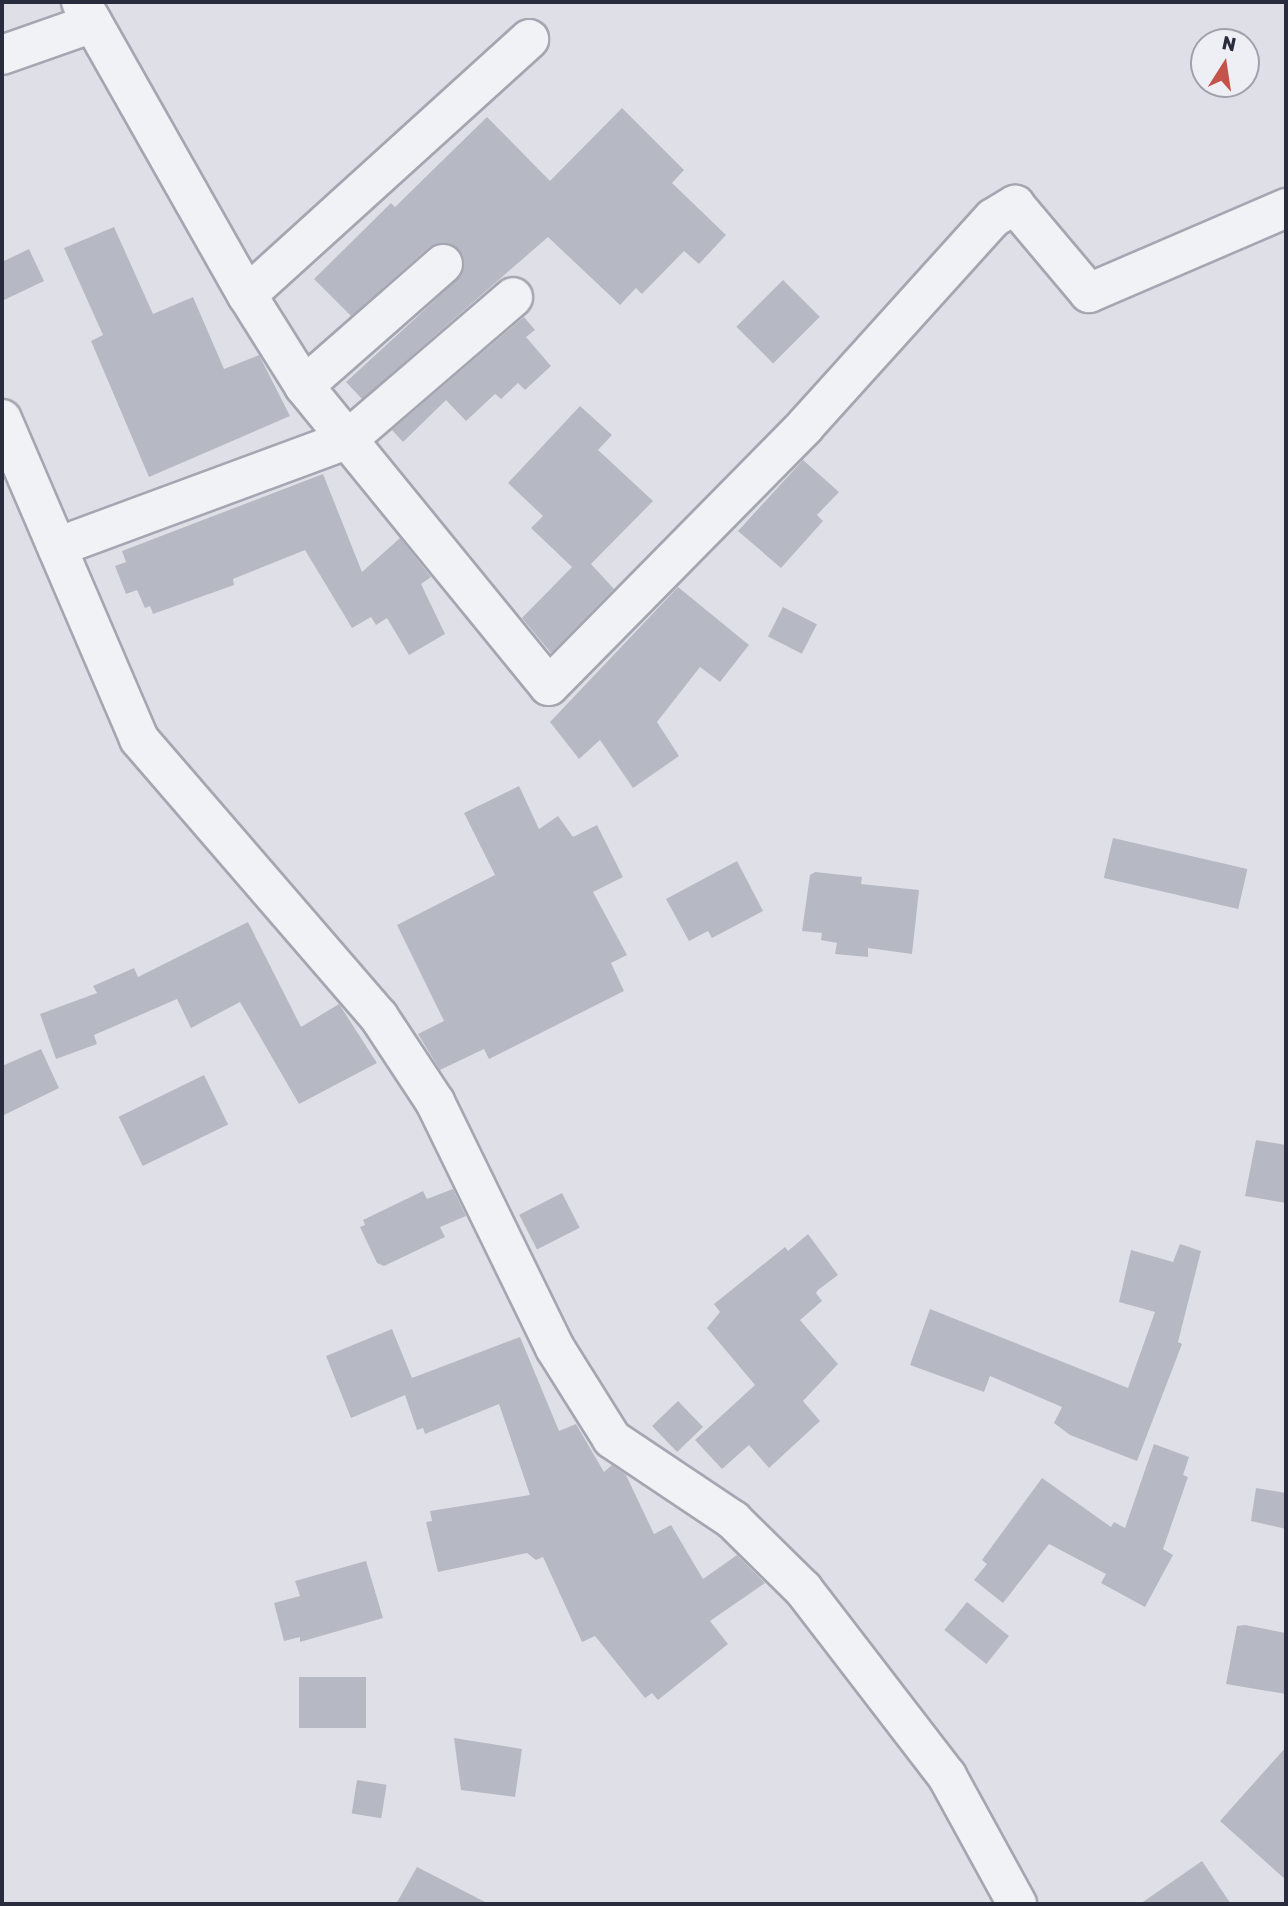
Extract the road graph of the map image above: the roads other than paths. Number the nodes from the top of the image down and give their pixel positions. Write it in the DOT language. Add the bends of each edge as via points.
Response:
graph roads {
  1 [pos="87,12"];
  2 [pos="529,39"];
  3 [pos="2,54"];
  4 [pos="1286,208"];
  5 [pos="443,264"];
  6 [pos="247,295"];
  7 [pos="513,297"];
  8 [pos="304,386"];
  9 [pos="2,419"];
  10 [pos="347,440"];
  11 [pos="57,547"];
  12 [pos="1017,1904"];
  1 -- 3 [label="street"];
  1 -- 6 [label="street"];
  2 -- 6 [label="street"];
  4 -- 10 [label="street" via="1089,293 1015,205 993,218 805,426 549,686"];
  5 -- 8 [label="street"];
  6 -- 8 [label="street"];
  7 -- 10 [label="street"];
  8 -- 10 [label="street"];
  9 -- 11 [label="street"];
  10 -- 11 [label="street"];
  11 -- 12 [label="street" via="139,739 379,1017 435,1102 555,1348 612,1438 733,1520 803,1589 947,1776"];
}
